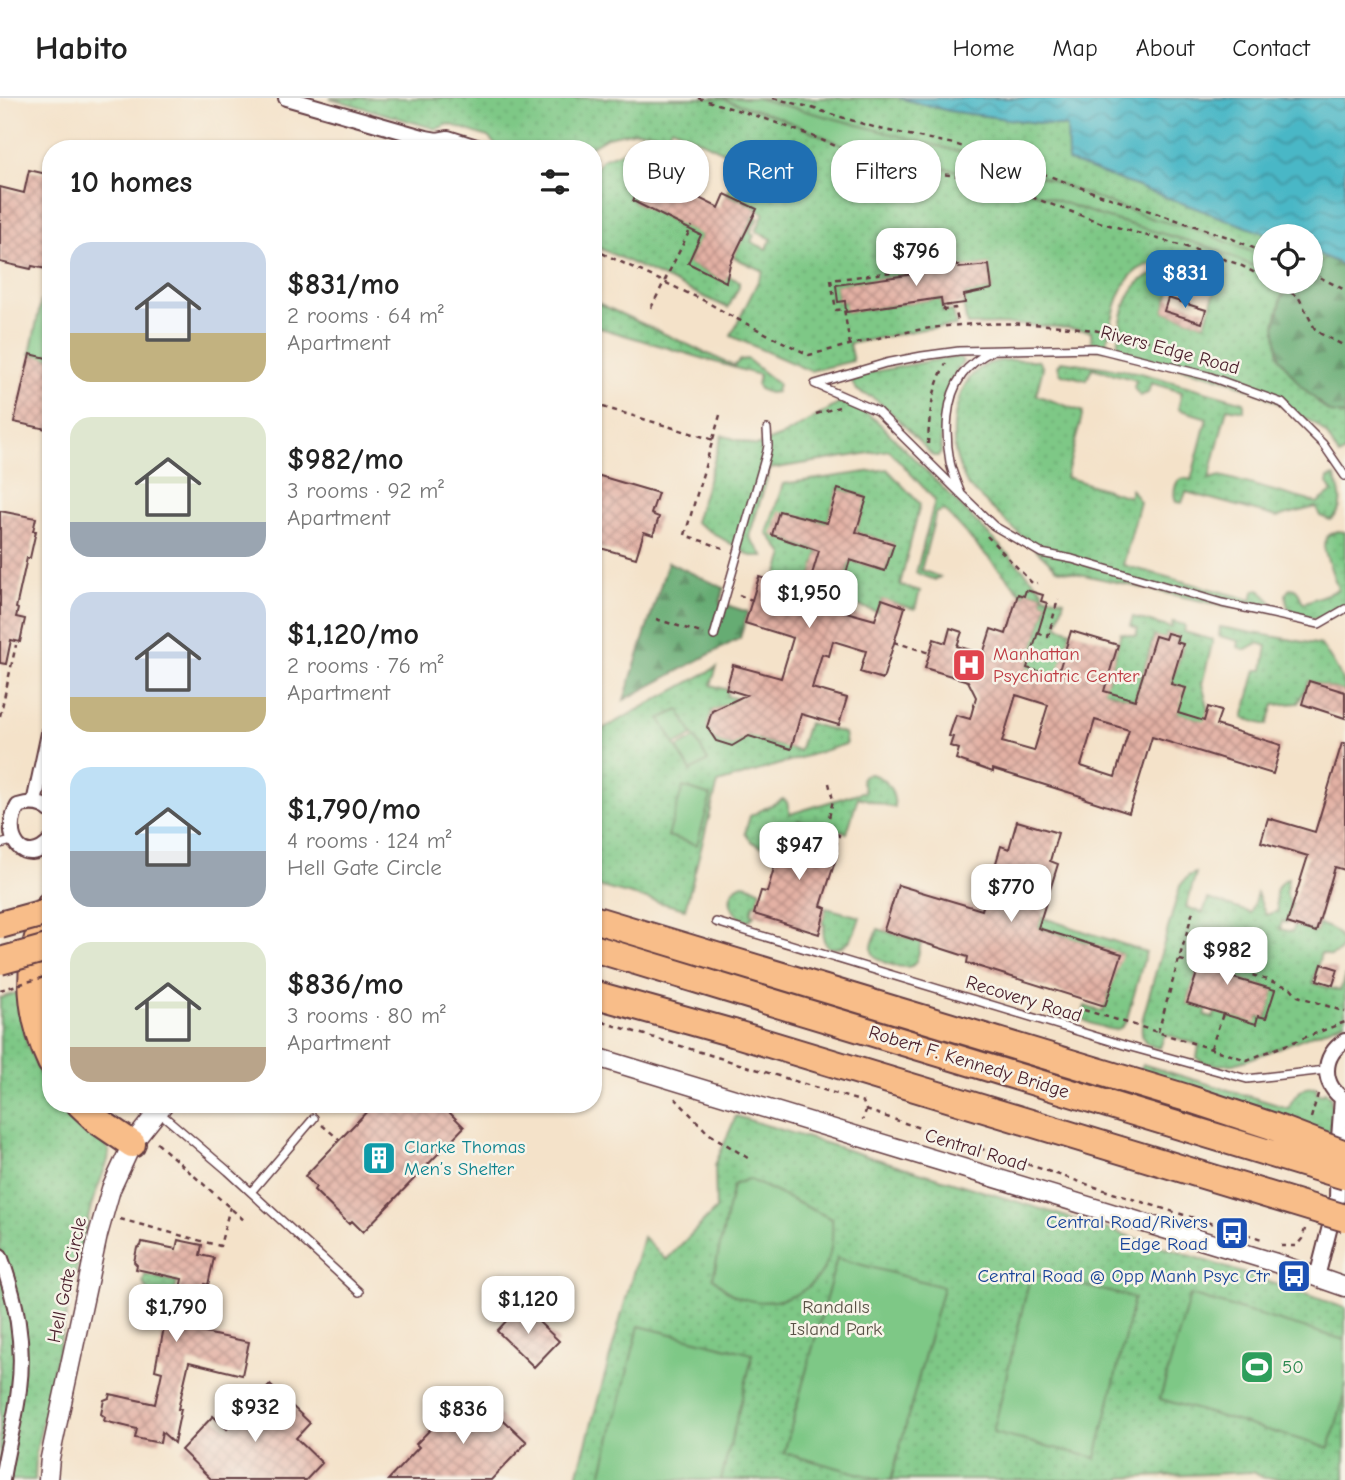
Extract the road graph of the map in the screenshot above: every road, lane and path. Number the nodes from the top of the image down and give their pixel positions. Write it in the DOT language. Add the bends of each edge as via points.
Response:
graph roads {
  1 [pos="286,98"];
  2 [pos="698,98"];
  3 [pos="773,98"];
  4 [pos="437,140"];
  5 [pos="437,140"];
  6 [pos="454,140"];
  7 [pos="955,144"];
  8 [pos="1046,175"];
  9 [pos="955,176"];
  10 [pos="1046,202"];
  11 [pos="692,226"];
  12 [pos="1253,248"];
  13 [pos="602,252"];
  14 [pos="1253,272"];
  15 [pos="912,274"];
  16 [pos="855,277"];
  17 [pos="1323,280"];
  18 [pos="664,282"];
  19 [pos="856,283"];
  20 [pos="1345,290"];
  21 [pos="1293,294"];
  22 [pos="951,304"];
  23 [pos="651,308"];
  24 [pos="959,326"];
  25 [pos="850,345"];
  26 [pos="1345,346"];
  27 [pos="992,351"];
  28 [pos="1188,351"];
  29 [pos="951,352"];
  30 [pos="602,407"];
  31 [pos="839,407"];
  32 [pos="817,414"];
  33 [pos="720,415"];
  34 [pos="767,429"];
  35 [pos="714,440"];
  36 [pos="928,461"];
  37 [pos="1345,476"];
  38 [pos="961,494"];
  39 [pos="985,534"];
  40 [pos="734,551"];
  41 [pos="1037,583"];
  42 [pos="727,589"];
  43 [pos="1058,599"];
  44 [pos="752,600"];
  45 [pos="1345,609"];
  46 [pos="656,619"];
  47 [pos="1038,633"];
  48 [pos="712,636"];
  49 [pos="894,642"];
  50 [pos="16,645"];
  51 [pos="930,653"];
  52 [pos="0,716"];
  53 [pos="42,766"];
  54 [pos="829,783"];
  55 [pos="34,803"];
  56 [pos="42,805"];
  57 [pos="4,843"];
  58 [pos="42,849"];
  59 [pos="838,850"];
  60 [pos="1193,911"];
  61 [pos="602,922"];
  62 [pos="716,922"];
  63 [pos="0,925"];
  64 [pos="42,929"];
  65 [pos="1245,930"];
  66 [pos="42,933"];
  67 [pos="42,941"];
  68 [pos="602,951"];
  69 [pos="1179,959"];
  70 [pos="0,961"];
  71 [pos="1201,965"];
  72 [pos="42,978"];
  73 [pos="0,990"];
  74 [pos="602,996"];
  75 [pos="1084,1010"];
  76 [pos="1345,1012"];
  77 [pos="1223,1014"];
  78 [pos="602,1022"];
  79 [pos="1345,1022"];
  80 [pos="1158,1032"];
  81 [pos="42,1041"];
  82 [pos="1345,1041"];
  83 [pos="1211,1048"];
  84 [pos="602,1059"];
  85 [pos="1327,1070"];
  86 [pos="672,1095"];
  87 [pos="1344,1099"];
  88 [pos="866,1110"];
  89 [pos="90,1113"];
  90 [pos="159,1113"];
  91 [pos="166,1113"];
  92 [pos="314,1118"];
  93 [pos="858,1136"];
  94 [pos="340,1140"];
  95 [pos="145,1144"];
  96 [pos="1345,1154"];
  97 [pos="751,1160"];
  98 [pos="251,1192"];
  99 [pos="1343,1195"];
  100 [pos="230,1207"];
  101 [pos="120,1219"];
  102 [pos="245,1221"];
  103 [pos="1270,1242"];
  104 [pos="1283,1246"];
  105 [pos="1296,1246"];
  106 [pos="0,1256"];
  107 [pos="1317,1276"];
  108 [pos="1345,1287"];
  109 [pos="359,1292"];
  110 [pos="2,1480"];
  111 [pos="48,1480"];
  1 -- 5 [label="street"];
  2 -- 9 [label="path" via="766,119 881,165"];
  3 -- 7 [label="path" via="880,129"];
  4 -- 6 [label="street"];
  8 -- 12 [label="path"];
  10 -- 14 [label="path"];
  11 -- 18 [label="path"];
  13 -- 18 [label="path"];
  15 -- 16 [label="path" via="900,271"];
  16 -- 19 [label="path"];
  16 -- 25 [label="path" via="831,280 836,310 844,309"];
  17 -- 20 [label="path"];
  18 -- 23 [label="path"];
  18 -- 25 [label="path" via="809,355"];
  21 -- 26 [label="path" via="1321,334"];
  22 -- 24 [label="path" via="943,306 944,310 955,309"];
  24 -- 25 [label="path"];
  24 -- 28 [label="path" via="1048,325 1113,333"];
  27 -- 29 [label="lane, Rivers Edge Road"];
  27 -- 37 [label="lane, Rivers Edge Road" via="1096,348 1208,376 1282,403 1323,444"];
  27 -- 38 [label="lane" via="961,376 950,403 947,441"];
  29 -- 36 [label="path" via="931,402"];
  29 -- 36 [label="lane, Rivers Edge Road" via="886,363 815,384 877,411"];
  30 -- 35 [label="path"];
  31 -- 32 [label="path"];
  33 -- 35 [label="path"];
  34 -- 42 [label="lane" via="766,455"];
  35 -- 40 [label="path" via="685,535"];
  36 -- 38 [label="lane, Rivers Edge Road"];
  38 -- 45 [label="lane, Rivers Edge Road" via="994,526 1041,553 1222,603 1319,624"];
  39 -- 41 [label="path"];
  42 -- 44 [label="path"];
  42 -- 48 [label="lane"];
  43 -- 47 [label="path" via="1048,636"];
  46 -- 48 [label="path"];
  49 -- 51 [label="path"];
  50 -- 52 [label="path"];
  53 -- 55 [label="street"];
  54 -- 59 [label="path" via="833,800 826,831 839,835"];
  55 -- 56 [label="street"];
  55 -- 57 [label="street" via="12,811"];
  57 -- 58 [label="street" via="27,852"];
  60 -- 69 [label="path"];
  61 -- 96 [label="highway, bridge" via="1187,1098"];
  62 -- 85 [label="lane, Recovery Road" via="1247,1079"];
  63 -- 64 [label="highway, bridge"];
  65 -- 76 [label="path" via="1234,969"];
  66 -- 70 [label="highway, bridge"];
  67 -- 81 [label="highway" via="33,962 33,1005"];
  68 -- 99 [label="highway, Robert F. Kennedy Bridge, bridge"];
  69 -- 71 [label="path"];
  69 -- 80 [label="path"];
  72 -- 73 [label="path, bridge"];
  74 -- 99 [label="highway, Robert F. Kennedy Bridge, bridge"];
  75 -- 80 [label="path"];
  77 -- 83 [label="path"];
  78 -- 88 [label="path" via="840,1094 863,1102"];
  79 -- 83 [label="path" via="1247,1060"];
  80 -- 83 [label="path"];
  82 -- 85 [label="street" via="1331,1054"];
  84 -- 93 [label="street, Central Road"];
  85 -- 87 [label="street" via="1331,1087"];
  86 -- 97 [label="path" via="708,1133"];
  87 -- 99 [label="street" via="1338,1152"];
  88 -- 93 [label="path"];
  88 -- 103 [label="path"];
  89 -- 95 [label="highway"];
  90 -- 95 [label="street, Hell Gate Circle"];
  91 -- 98 [label="lane"];
  92 -- 94 [label="path"];
  92 -- 98 [label="lane"];
  93 -- 107 [label="street, Central Road"];
  95 -- 100 [label="path"];
  95 -- 111 [label="street, Hell Gate Circle" via="111,1189"];
  98 -- 109 [label="lane"];
  99 -- 107 [label="street"];
  100 -- 101 [label="path" via="220,1246"];
  100 -- 102 [label="path"];
  104 -- 105 [label="path"];
  106 -- 110 [label="street" via="12,1289 21,1350 19,1390"];
  107 -- 108 [label="street, Central Road"];
}
